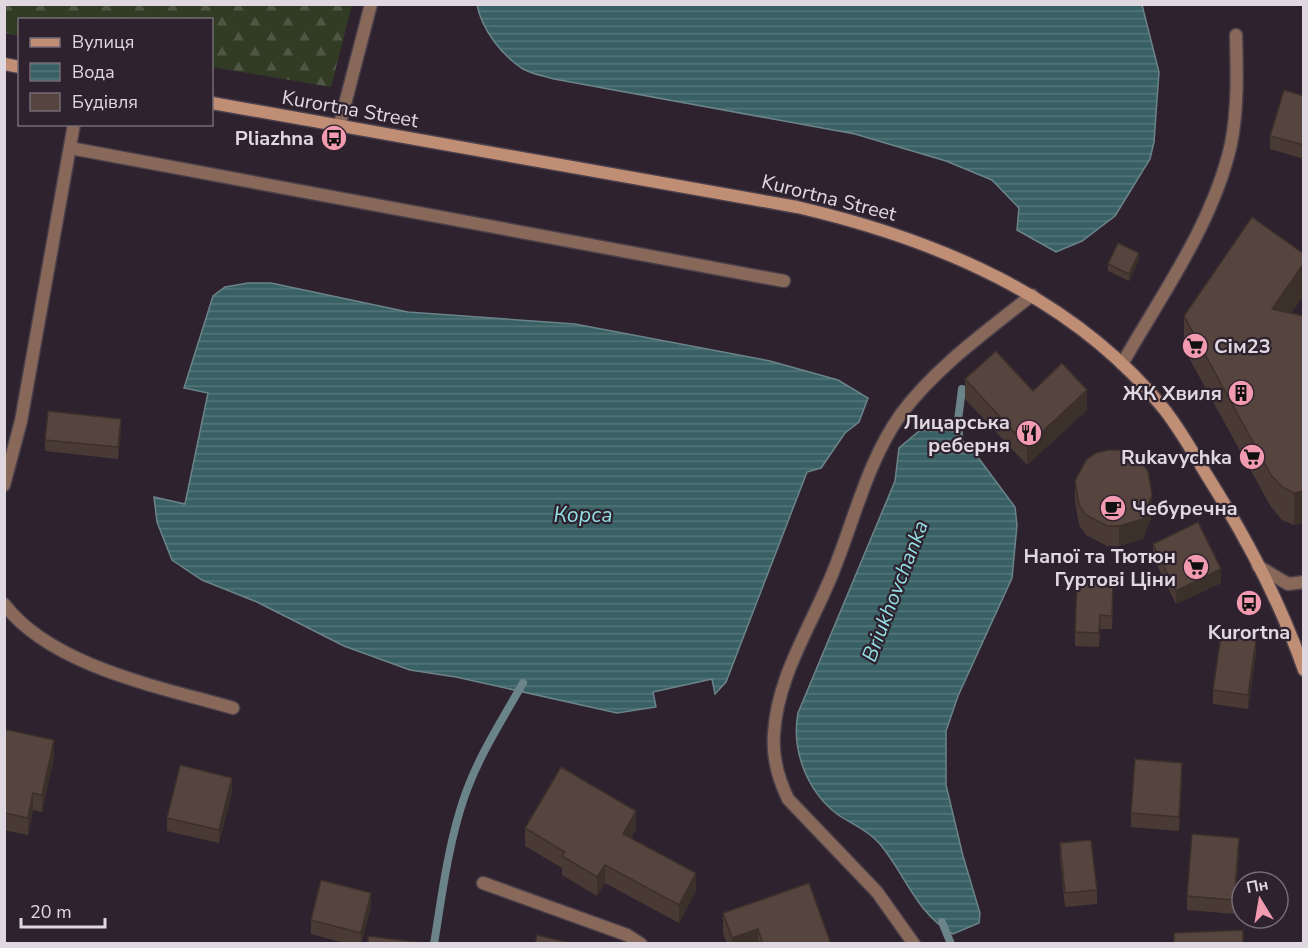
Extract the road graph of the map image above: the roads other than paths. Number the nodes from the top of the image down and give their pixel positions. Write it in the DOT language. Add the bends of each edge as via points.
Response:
graph roads {
  1 [pos="371,4"];
  2 [pos="1236,35"];
  3 [pos="213,103"];
  4 [pos="74,126"];
  5 [pos="339,127"];
  6 [pos="70,148"];
  7 [pos="784,281"];
  8 [pos="1032,295"];
  9 [pos="1122,364"];
  10 [pos="4,485"];
  11 [pos="1258,566"];
  12 [pos="1304,582"];
  13 [pos="4,604"];
  14 [pos="1304,670"];
  15 [pos="233,708"];
  16 [pos="483,883"];
  17 [pos="626,939"];
  18 [pos="641,944"];
  19 [pos="914,944"];
  1 -- 5 [label="street"];
  2 -- 9 [label="street" via="1237,91 1231,143 1215,197"];
  3 -- 5 [label="main road, Kurortna Street"];
  4 -- 6 [label="street"];
  5 -- 8 [label="main road, Kurortna Street" via="864,222 968,261"];
  6 -- 7 [label="street"];
  6 -- 10 [label="street" via="21,421"];
  8 -- 9 [label="main road, Kurortna Street"];
  8 -- 19 [label="street" via="932,379 882,443 779,700 774,759 788,800 877,892"];
  9 -- 11 [label="main road, Kurortna Street" via="1166,411 1237,524"];
  11 -- 12 [label="street" via="1288,584"];
  11 -- 14 [label="main road, Kurortna Street"];
  13 -- 15 [label="street" via="37,637 79,658 114,673"];
  16 -- 17 [label="street"];
  17 -- 18 [label="street"];
}
